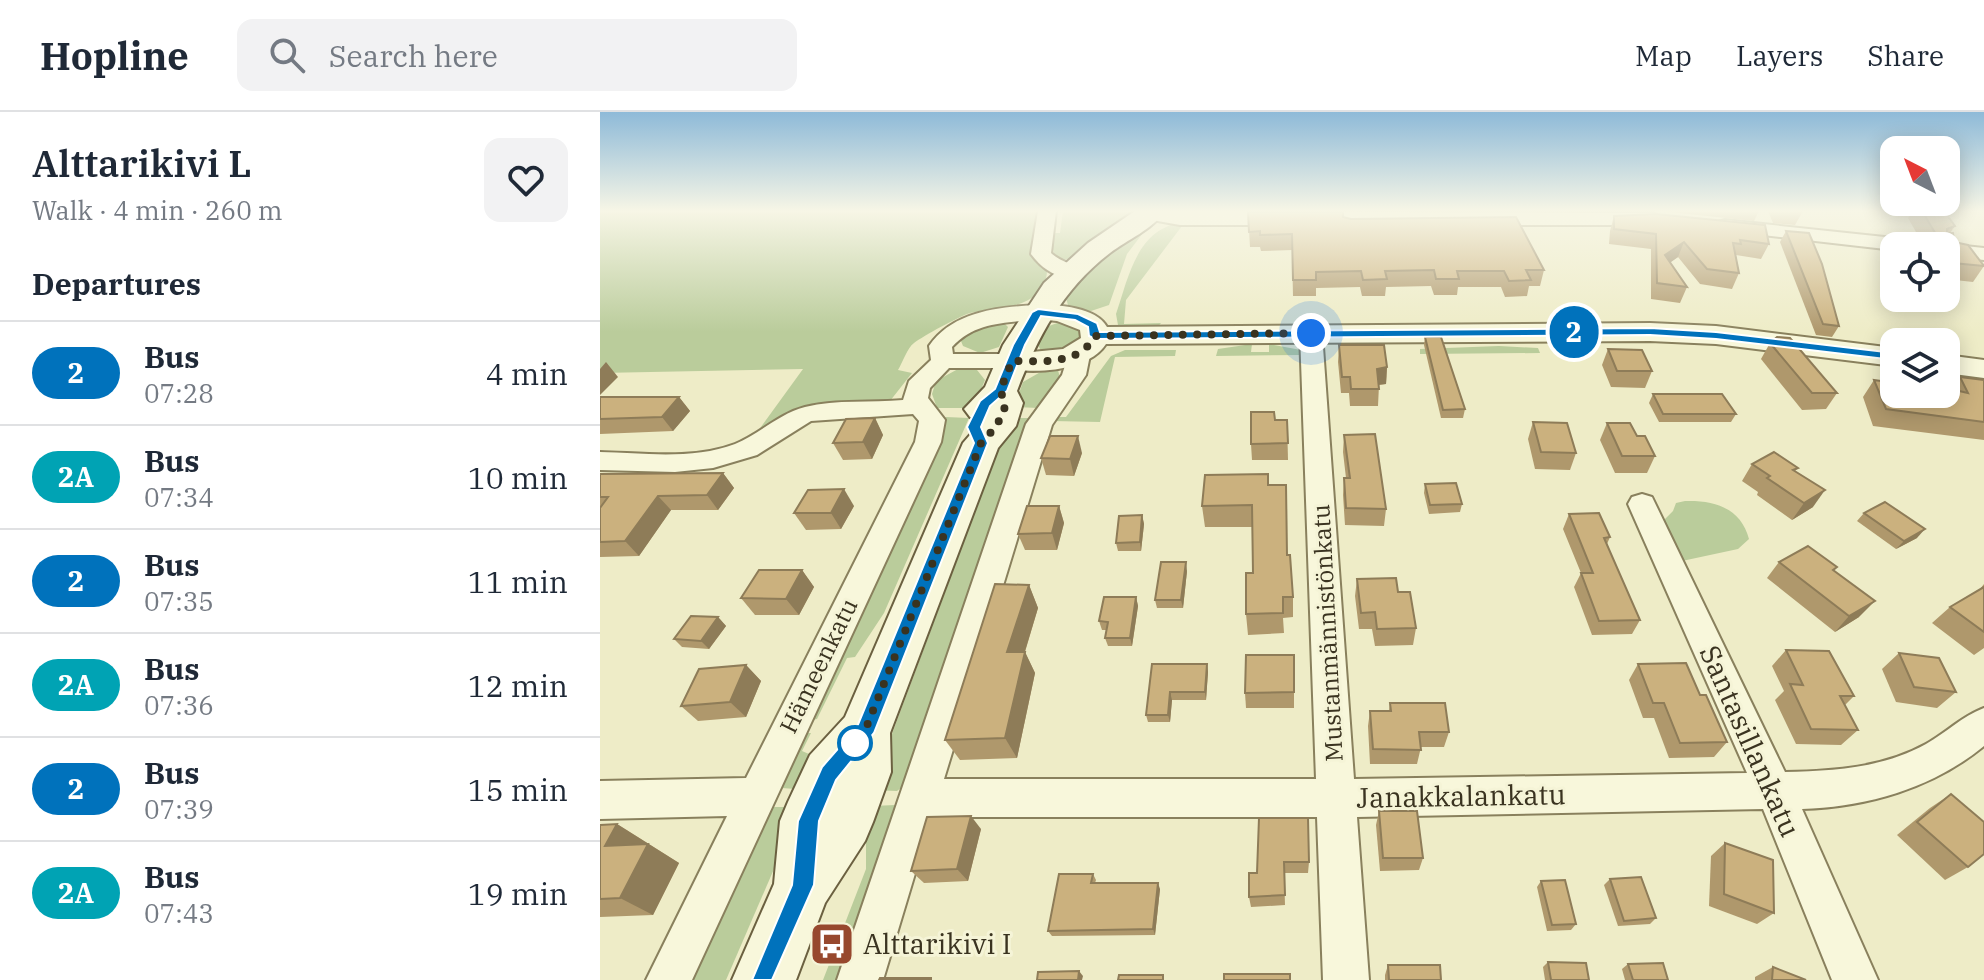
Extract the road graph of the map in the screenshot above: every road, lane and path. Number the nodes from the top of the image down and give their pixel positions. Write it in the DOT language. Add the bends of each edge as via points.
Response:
graph roads {
  1 [pos="1041,252"];
  2 [pos="1098,252"];
  3 [pos="1960,252"];
  4 [pos="1982,256"];
  5 [pos="1071,272"];
  6 [pos="1038,312"];
  7 [pos="1311,333"];
  8 [pos="1087,345"];
  9 [pos="1880,355"];
  10 [pos="943,361"];
  11 [pos="1960,366"];
  12 [pos="1984,369"];
  13 [pos="1006,376"];
  14 [pos="918,405"];
  15 [pos="600,461"];
  16 [pos="1642,504"];
  17 [pos="1984,724"];
  18 [pos="1775,792"];
  19 [pos="755,797"];
  20 [pos="920,798"];
  21 [pos="1337,798"];
  22 [pos="600,800"];
  23 [pos="669,980"];
  24 [pos="764,980"];
  25 [pos="860,980"];
  26 [pos="1346,980"];
  27 [pos="1855,980"];
  1 -- 5 [label="street" via="1054,267"];
  2 -- 5 [label="main road"];
  3 -- 4 [label="street"];
  5 -- 6 [label="main road"];
  6 -- 8 [label="street" via="1078,317 1093,326"];
  6 -- 10 [label="street" via="968,323 940,346"];
  6 -- 13 [label="main road"];
  7 -- 8 [label="street"];
  7 -- 9 [label="street" via="1650,332"];
  7 -- 21 [label="street, Mustanmännistönkatu"];
  8 -- 13 [label="street"];
  8 -- 20 [label="street" via="1074,375 1039,424"];
  10 -- 13 [label="street"];
  10 -- 14 [label="street" via="918,386"];
  11 -- 12 [label="street"];
  13 -- 24 [label="main road" via="1003,414 981,443 864,733 864,772 849,811 803,885"];
  14 -- 15 [label="street" via="813,413 722,457"];
  14 -- 19 [label="street, Hämeenkatu" via="932,420 928,442"];
  16 -- 18 [label="street, Santasillankatu"];
  17 -- 18 [label="street, Janakkalankatu" via="1954,750 1919,769 1870,784"];
  18 -- 21 [label="street, Janakkalankatu"];
  18 -- 27 [label="street, Santasillankatu"];
  19 -- 22 [label="street"];
  19 -- 23 [label="street, Hämeenkatu"];
  20 -- 21 [label="street, Janakkalankatu"];
  20 -- 25 [label="street"];
  21 -- 26 [label="street, Mustanmännistönkatu"];
}
